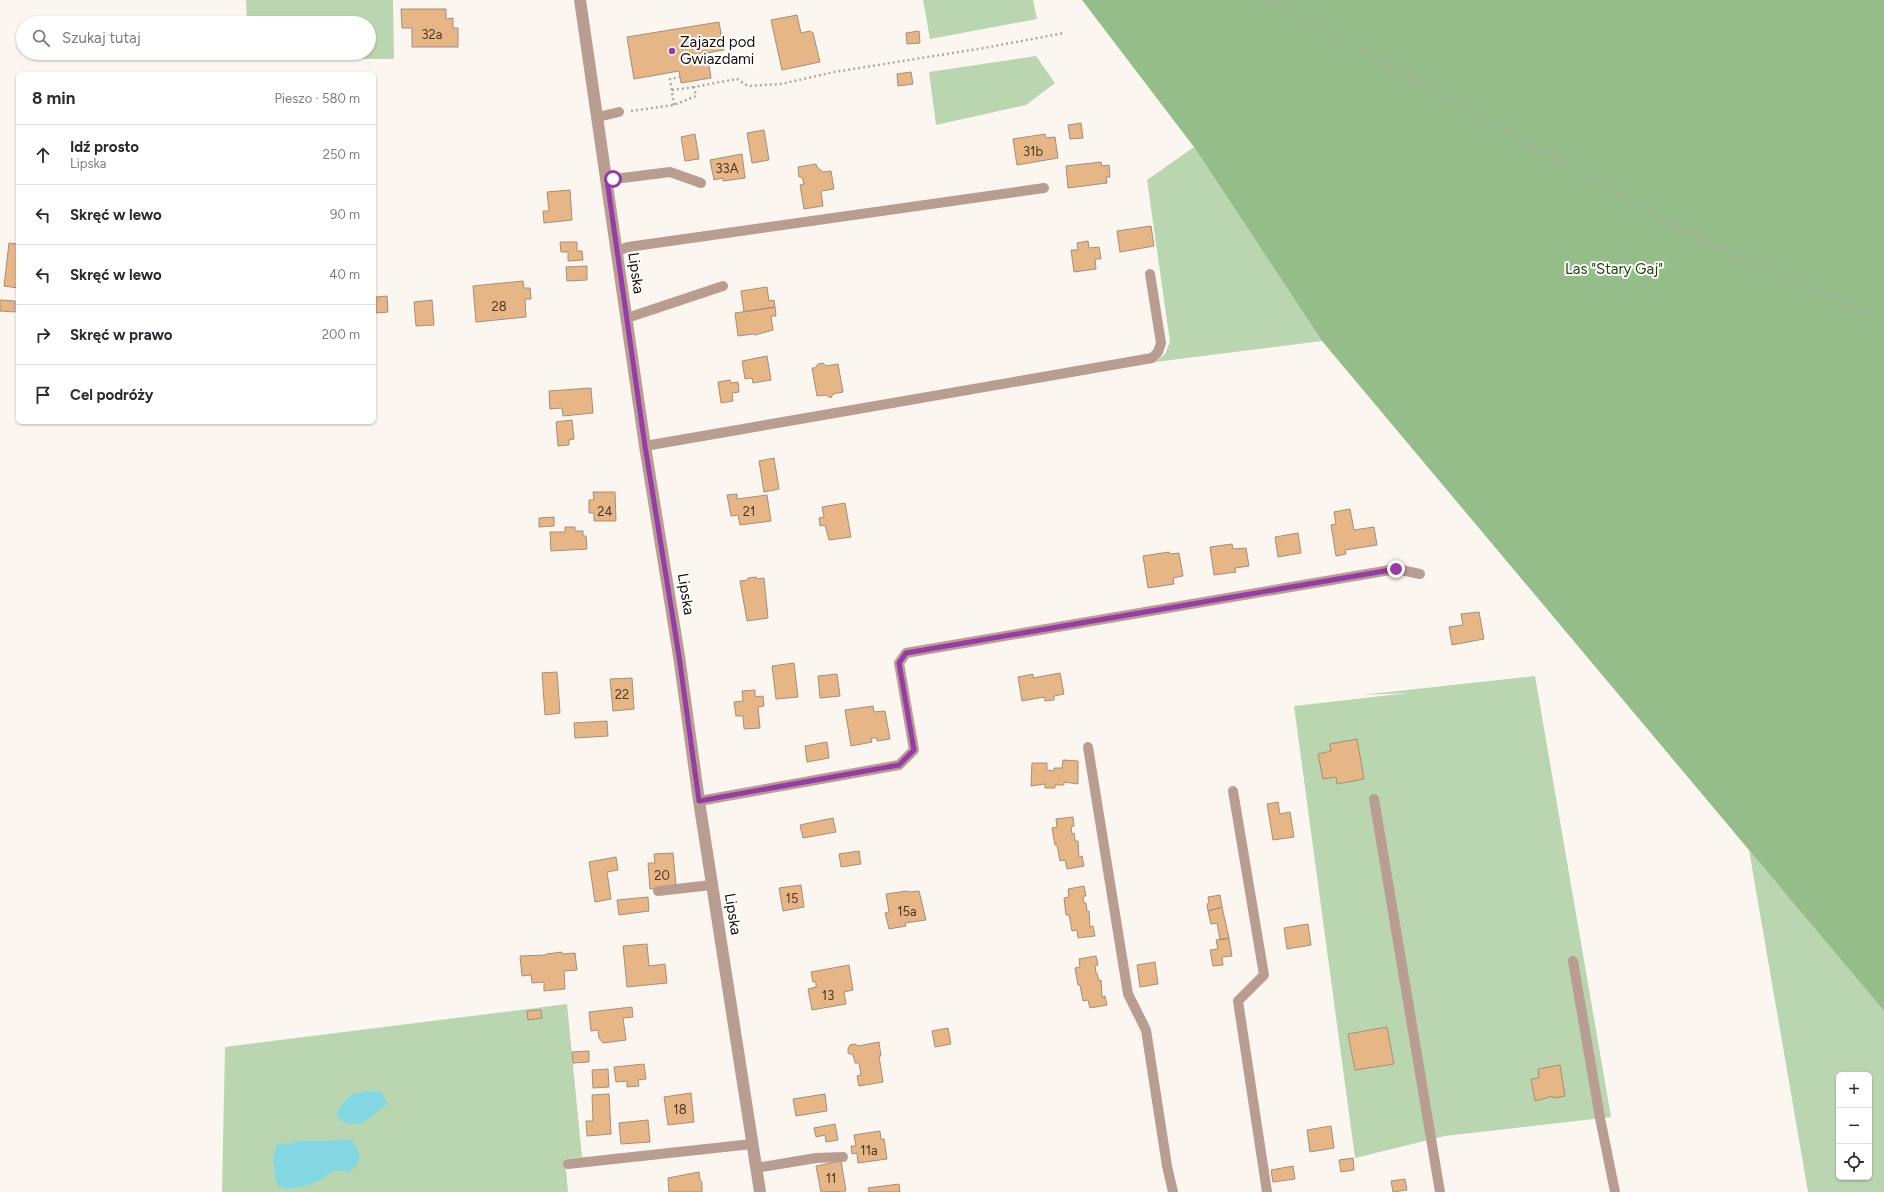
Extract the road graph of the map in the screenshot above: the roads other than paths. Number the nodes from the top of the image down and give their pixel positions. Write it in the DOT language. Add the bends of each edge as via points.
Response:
graph roads {
  1 [pos="580,0"];
  2 [pos="619,112"];
  3 [pos="598,117"];
  4 [pos="607,180"];
  5 [pos="701,183"];
  6 [pos="1044,188"];
  7 [pos="617,251"];
  8 [pos="1150,274"];
  9 [pos="724,286"];
  10 [pos="627,318"];
  11 [pos="645,446"];
  12 [pos="1420,574"];
  13 [pos="1088,747"];
  14 [pos="1233,791"];
  15 [pos="1374,799"];
  16 [pos="699,801"];
  17 [pos="712,885"];
  18 [pos="658,891"];
  19 [pos="1573,960"];
  20 [pos="752,1144"];
  21 [pos="843,1157"];
  22 [pos="568,1164"];
  23 [pos="756,1168"];
  24 [pos="760,1192"];
  25 [pos="1173,1192"];
  26 [pos="1267,1192"];
  27 [pos="1440,1192"];
  28 [pos="1615,1192"];
  1 -- 3 [label="street, Lipska"];
  2 -- 3 [label="lane"];
  3 -- 4 [label="street, Lipska"];
  4 -- 5 [label="lane" via="670,172"];
  4 -- 7 [label="street, Lipska"];
  6 -- 7 [label="lane" via="628,247"];
  7 -- 10 [label="street, Lipska"];
  8 -- 11 [label="lane" via="1161,343 1158,352 1152,358"];
  9 -- 10 [label="lane"];
  10 -- 11 [label="street, Lipska"];
  11 -- 16 [label="street, Lipska" via="679,656"];
  12 -- 16 [label="lane" via="1396,569 906,653 899,663 914,750 899,765"];
  13 -- 25 [label="lane" via="1128,994 1146,1030"];
  14 -- 26 [label="lane" via="1264,975 1238,1001"];
  15 -- 27 [label="lane"];
  16 -- 17 [label="street, Lipska"];
  17 -- 18 [label="lane"];
  17 -- 20 [label="street, Lipska"];
  19 -- 28 [label="lane"];
  20 -- 22 [label="lane"];
  20 -- 23 [label="street, Lipska"];
  21 -- 23 [label="lane" via="816,1158"];
  23 -- 24 [label="street, Lipska"];
}
